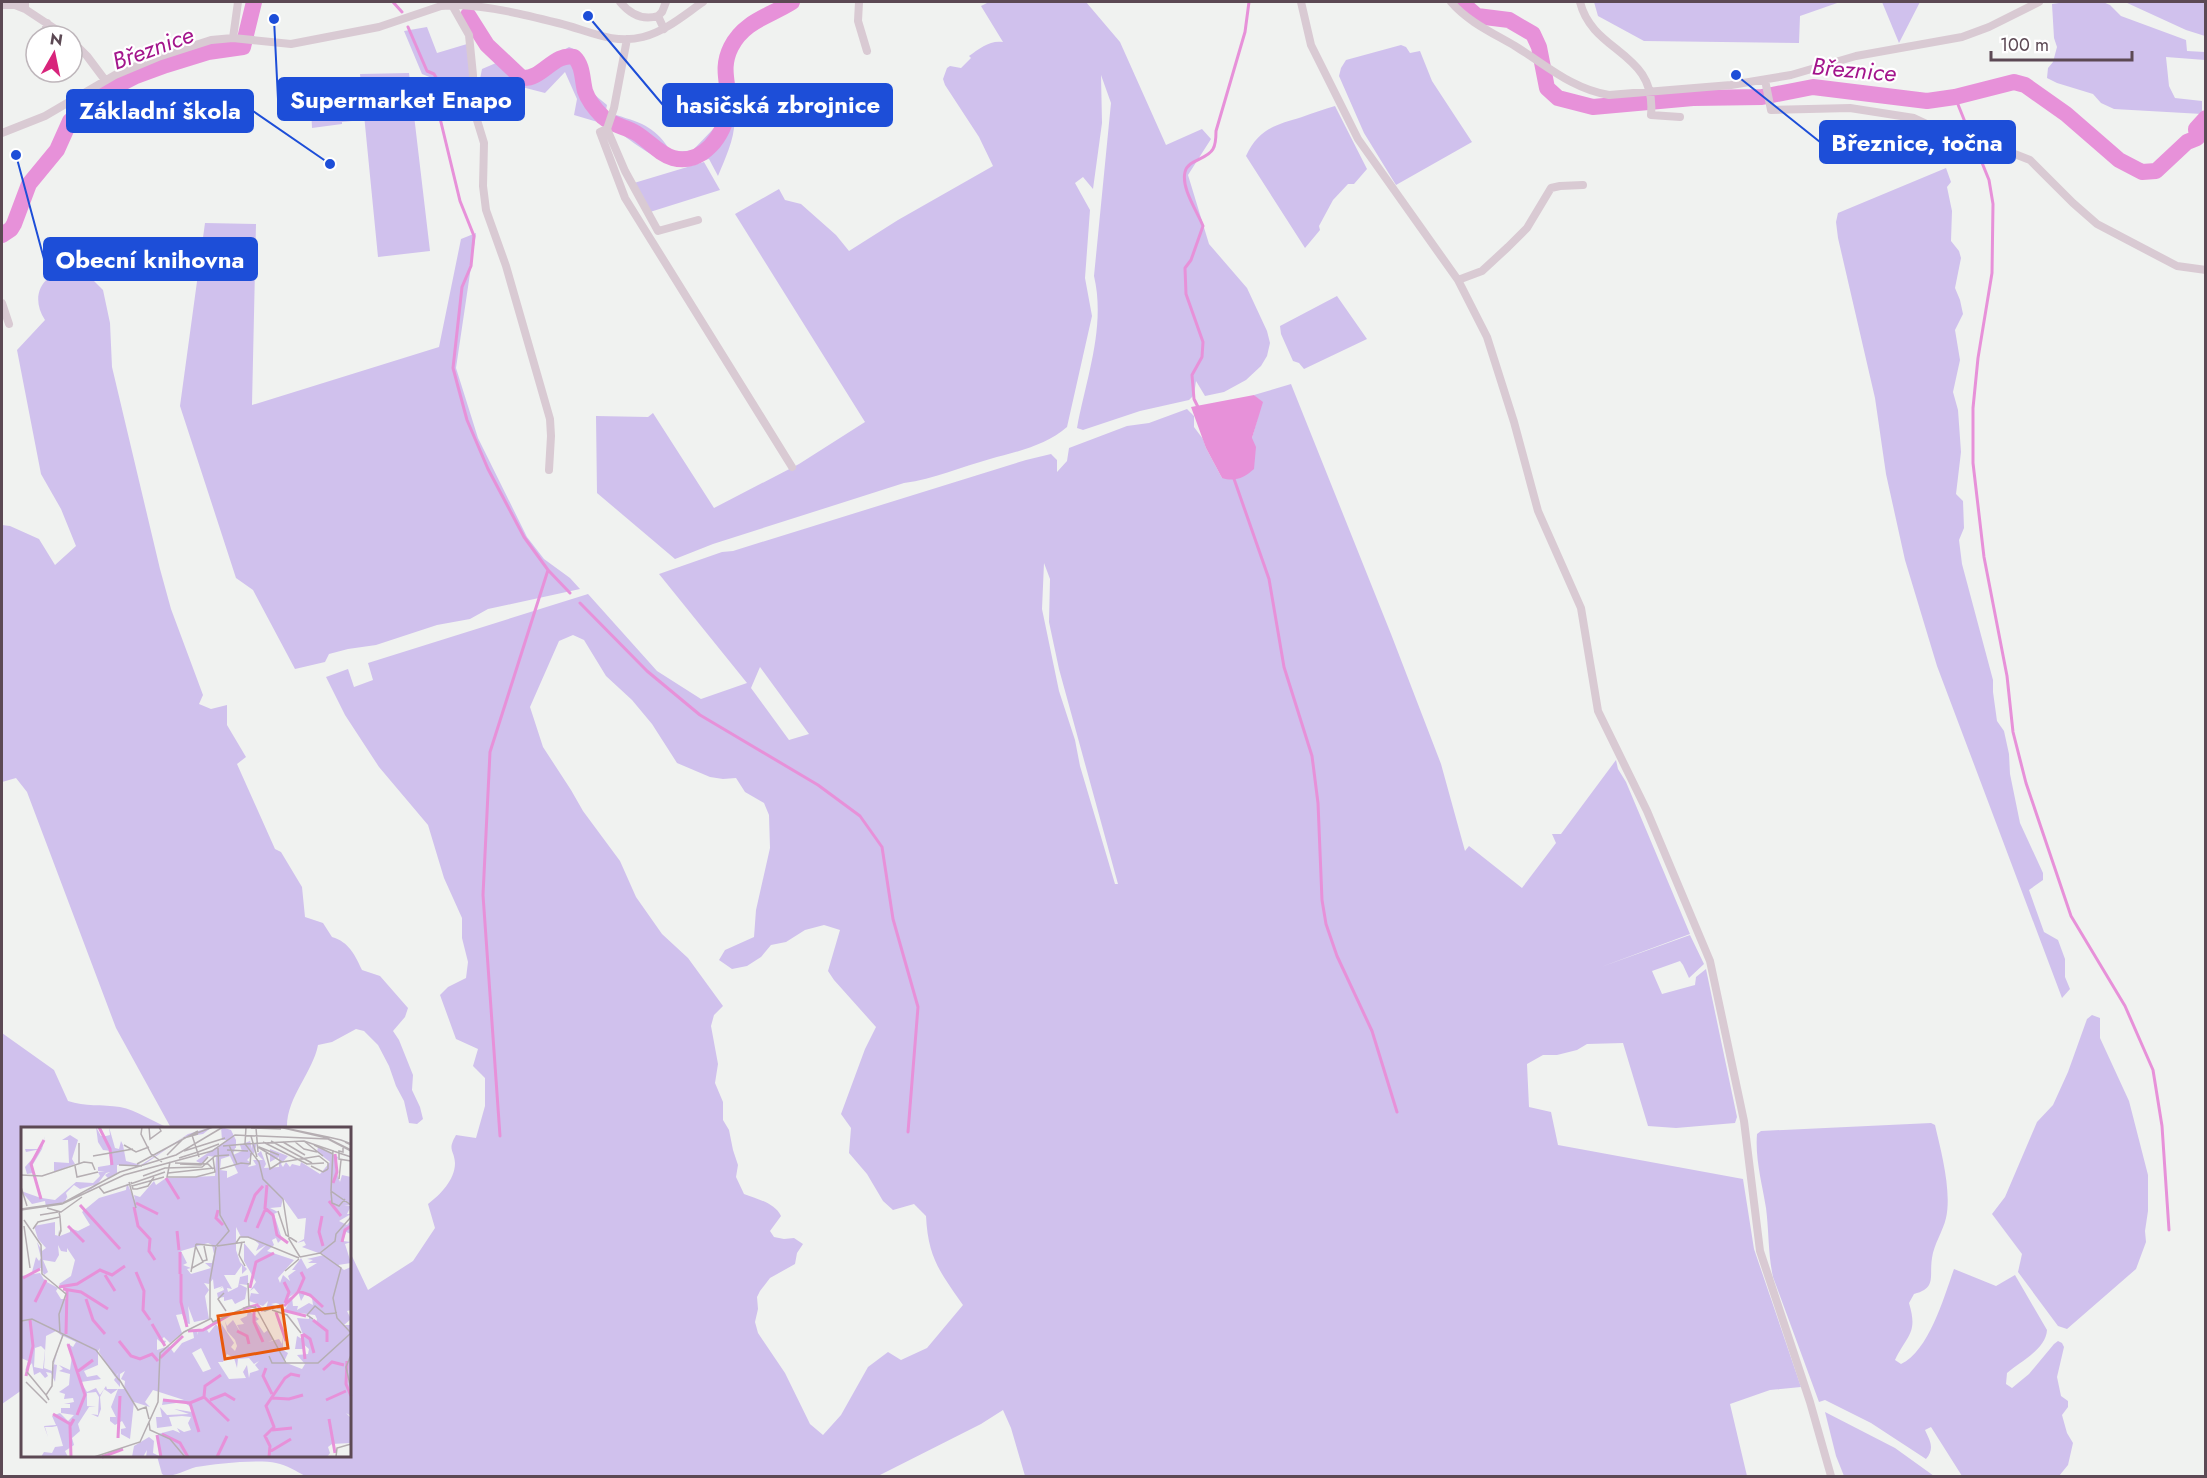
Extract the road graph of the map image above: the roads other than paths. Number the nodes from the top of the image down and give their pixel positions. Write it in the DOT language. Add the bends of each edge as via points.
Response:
graph roads {
  1 [pos="238,2"];
  2 [pos="620,2"];
  3 [pos="666,2"];
  4 [pos="703,2"];
  5 [pos="859,2"];
  6 [pos="1300,2"];
  7 [pos="1451,2"];
  8 [pos="1580,2"];
  9 [pos="2039,2"];
  10 [pos="2,5"];
  11 [pos="25,5"];
  12 [pos="452,5"];
  13 [pos="658,16"];
  14 [pos="46,22"];
  15 [pos="49,24"];
  16 [pos="664,29"];
  17 [pos="236,38"];
  18 [pos="627,39"];
  19 [pos="867,51"];
  20 [pos="84,58"];
  21 [pos="105,80"];
  22 [pos="1765,80"];
  23 [pos="1651,95"];
  24 [pos="1680,117"];
  25 [pos="607,127"];
  26 [pos="2,133"];
  27 [pos="1582,185"];
  28 [pos="698,220"];
  29 [pos="2205,270"];
  30 [pos="1458,280"];
  31 [pos="2,303"];
  32 [pos="9,324"];
  33 [pos="792,467"];
  34 [pos="549,470"];
  35 [pos="1831,1476"];
  1 -- 17 [label="street"];
  2 -- 13 [label="street" via="640,17"];
  3 -- 13 [label="street"];
  4 -- 16 [label="street"];
  5 -- 19 [label="street" via="858,21"];
  6 -- 30 [label="street" via="1311,45 1358,139"];
  7 -- 23 [label="street" via="1472,21 1576,85 1598,93"];
  8 -- 23 [label="street" via="1583,15 1607,43 1644,74"];
  9 -- 22 [label="street" via="1962,37 1856,56"];
  10 -- 11 [label="street"];
  11 -- 14 [label="street"];
  12 -- 17 [label="street" via="385,26 300,42 283,44"];
  12 -- 18 [label="street"];
  12 -- 34 [label="street" via="470,36 473,107 484,138 486,210 550,419"];
  13 -- 16 [label="street"];
  14 -- 15 [label="street"];
  16 -- 18 [label="street"];
  17 -- 21 [label="street" via="219,38 158,57"];
  18 -- 25 [label="street"];
  20 -- 21 [label="street"];
  21 -- 26 [label="street" via="45,116"];
  22 -- 23 [label="street"];
  22 -- 29 [label="street" via="1771,110 1850,108 1914,118 1944,132 2014,153 2030,160 2097,224 2177,266"];
  23 -- 24 [label="street" via="1651,115"];
  25 -- 28 [label="street" via="619,159 658,231"];
  25 -- 33 [label="street" via="600,132 624,198"];
  27 -- 30 [label="street" via="1551,188 1527,228 1508,247 1482,271"];
  30 -- 35 [label="street" via="1487,336 1538,511 1581,608 1598,711 1647,811 1710,961 1744,1125 1760,1251"];
  31 -- 32 [label="street"];
}
